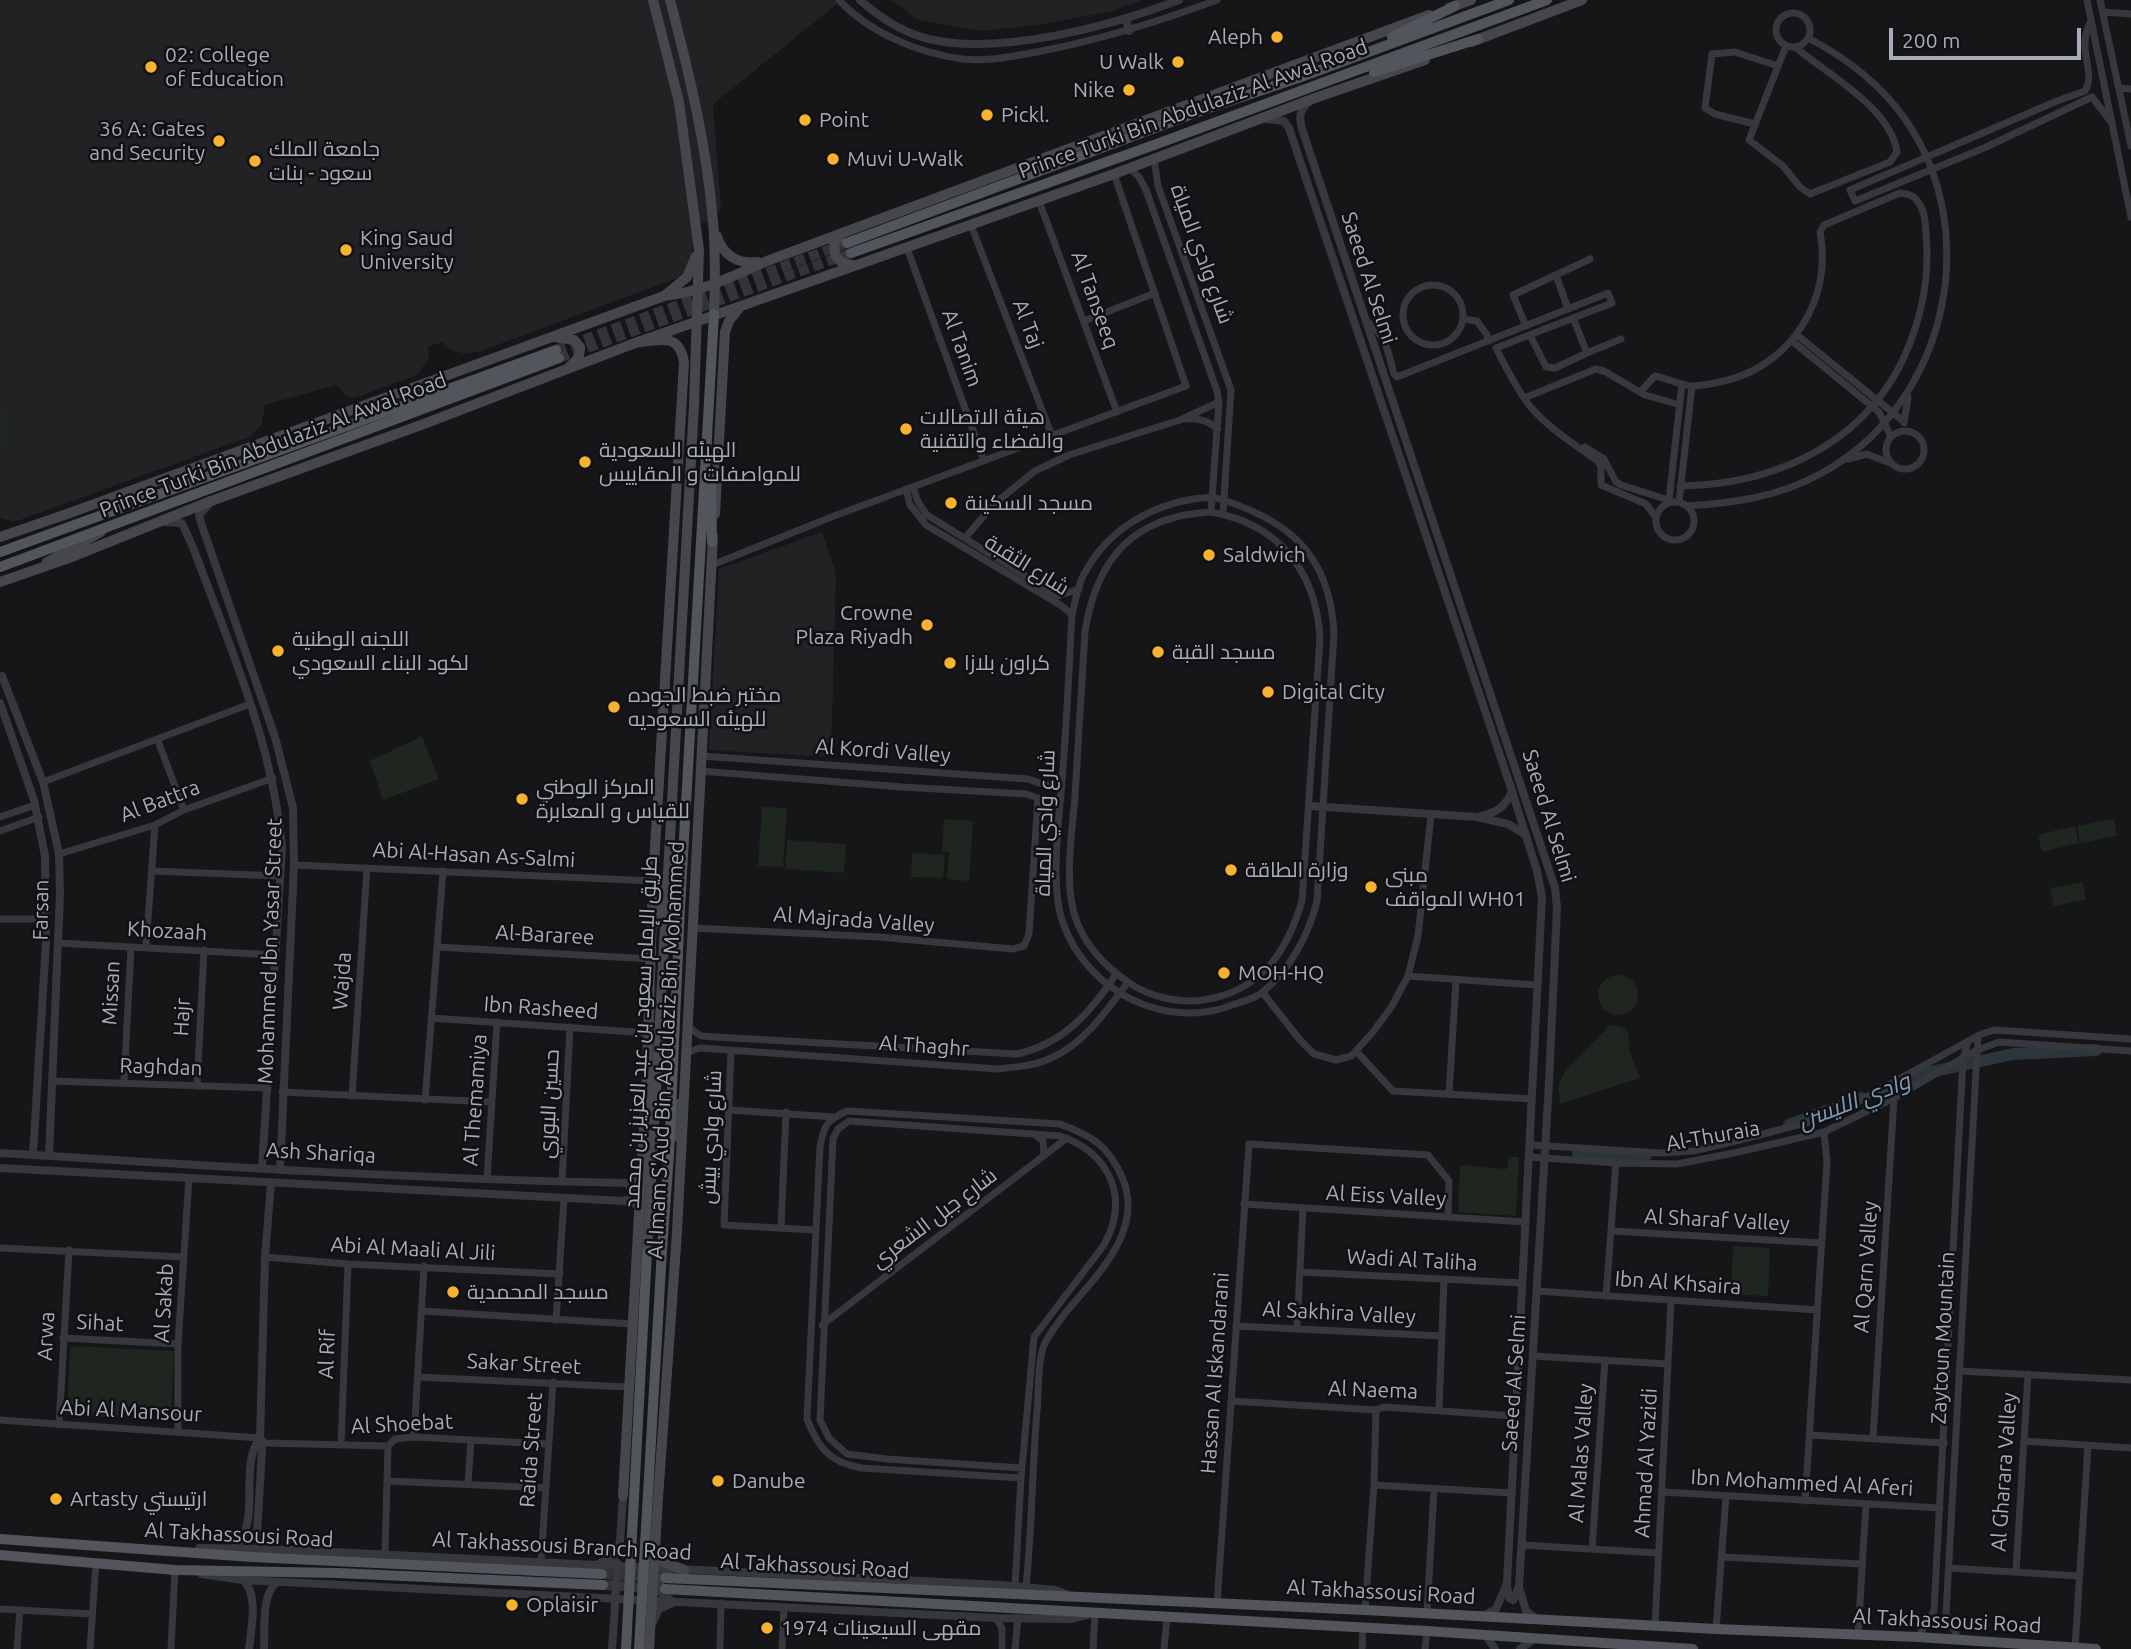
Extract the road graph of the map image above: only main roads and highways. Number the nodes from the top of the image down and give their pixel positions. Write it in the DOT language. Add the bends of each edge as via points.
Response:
graph roads {
  1 [pos="653,0"];
  2 [pos="670,0"];
  3 [pos="1471,0"];
  4 [pos="1509,0"];
  5 [pos="1547,0"];
  6 [pos="1582,0"];
  7 [pos="1455,6"];
  8 [pos="1478,39"];
  9 [pos="1301,76"];
  10 [pos="1290,95"];
  11 [pos="708,183"];
  12 [pos="692,186"];
  13 [pos="713,222"];
  14 [pos="851,230"];
  15 [pos="699,250"];
  16 [pos="767,261"];
  17 [pos="859,263"];
  18 [pos="715,285"];
  19 [pos="697,290"];
  20 [pos="664,296"];
  21 [pos="741,306"];
  22 [pos="714,314"];
  23 [pos="698,320"];
  24 [pos="551,337"];
  25 [pos="635,343"];
  26 [pos="559,374"];
  27 [pos="695,383"];
  28 [pos="709,428"];
  29 [pos="678,443"];
  30 [pos="109,527"];
  31 [pos="0,537"];
  32 [pos="712,542"];
  33 [pos="0,552"];
  34 [pos="0,567"];
  35 [pos="35,570"];
  36 [pos="0,582"];
  37 [pos="671,830"];
  38 [pos="652,959"];
  39 [pos="684,1070"];
  40 [pos="646,1074"];
  41 [pos="654,1150"];
  42 [pos="669,1155"];
  43 [pos="647,1251"];
  44 [pos="623,1496"];
  45 [pos="0,1539"];
  46 [pos="655,1544"];
  47 [pos="0,1555"];
  48 [pos="684,1570"];
  49 [pos="1671,1648"];
  50 [pos="2075,1648"];
  51 [pos="626,1649"];
  52 [pos="639,1649"];
  53 [pos="649,1649"];
  54 [pos="1693,1649"];
  55 [pos="2096,1649"];
  1 -- 12 [label="main road" via="679,102"];
  2 -- 11 [label="main road" via="695,98"];
  3 -- 7 [label="main road"];
  4 -- 9 [label="main road, Prince Turki Bin Abdulaziz Al Awal Road"];
  5 -- 10 [label="main road, Prince Turki Bin Abdulaziz Al Awal Road"];
  6 -- 8 [label="main road"];
  7 -- 9 [label="main road"];
  7 -- 14 [label="main road"];
  8 -- 10 [label="main road"];
  8 -- 17 [label="main road"];
  9 -- 10 [label="main road, Prince Turki Bin Abdulaziz Al Awal Road" via="849,248"];
  11 -- 12 [label="main road"];
  11 -- 13 [label="main road"];
  12 -- 15 [label="main road"];
  13 -- 16 [label="main road" via="719,244 732,257 749,263"];
  13 -- 18 [label="main road"];
  14 -- 16 [label="main road"];
  14 -- 17 [label="main road" via="836,239 833,249 842,263"];
  15 -- 19 [label="main road"];
  15 -- 20 [label="main road" via="687,276"];
  16 -- 18 [label="main road"];
  17 -- 21 [label="main road"];
  18 -- 19 [label="main road"];
  18 -- 22 [label="main road"];
  19 -- 20 [label="main road"];
  19 -- 23 [label="main road, طريق الإمام سعود بن عبد العزيز بن محمد"];
  20 -- 24 [label="main road"];
  21 -- 22 [label="main road"];
  21 -- 32 [label="main road, Al Imam S'Aud Bin Abdulaziz Bin Mohammed" via="729,321 724,340"];
  22 -- 23 [label="main road"];
  22 -- 28 [label="main road, طريق الإمام سعود بن عبد العزيز بن محمد"];
  23 -- 25 [label="main road"];
  23 -- 27 [label="main road, طريق الإمام سعود بن عبد العزيز بن محمد"];
  24 -- 26 [label="main road" via="574,340 580,347 577,361"];
  24 -- 31 [label="main road"];
  25 -- 26 [label="main road"];
  25 -- 29 [label="main road, Al Imam S'Aud Bin Abdulaziz Bin Mohammed" via="667,339 682,351"];
  26 -- 35 [label="main road"];
  27 -- 29 [label="main road"];
  27 -- 37 [label="main road, طريق الإمام سعود بن عبد العزيز بن محمد"];
  28 -- 32 [label="main road"];
  28 -- 42 [label="main road, طريق الإمام سعود بن عبد العزيز بن محمد"];
  29 -- 38 [label="main road, Al Imam S'Aud Bin Abdulaziz Bin Mohammed"];
  30 -- 33 [label="main road, Prince Turki Bin Abdulaziz Al Awal Road" via="558,354"];
  30 -- 34 [label="main road, Prince Turki Bin Abdulaziz Al Awal Road"];
  30 -- 35 [label="main road"];
  32 -- 39 [label="main road, Al Imam S'Aud Bin Abdulaziz Bin Mohammed"];
  35 -- 36 [label="main road"];
  37 -- 38 [label="main road"];
  37 -- 41 [label="main road, طريق الإمام سعود بن عبد العزيز بن محمد"];
  38 -- 40 [label="main road, Al Imam S'Aud Bin Abdulaziz Bin Mohammed"];
  39 -- 42 [label="main road"];
  39 -- 46 [label="main road, Al Imam S'Aud Bin Abdulaziz Bin Mohammed"];
  40 -- 41 [label="main road"];
  40 -- 44 [label="main road, Al Imam S'Aud Bin Abdulaziz Bin Mohammed"];
  41 -- 43 [label="main road, طريق الإمام سعود بن عبد العزيز بن محمد"];
  42 -- 52 [label="main road, طريق الإمام سعود بن عبد العزيز بن محمد, bridge"];
  43 -- 51 [label="main road, طريق الإمام سعود بن عبد العزيز بن محمد, bridge"];
  45 -- 47 [label="main road, Al Takhassousi Road" via="603,1580 175,1570"];
  46 -- 48 [label="main road" via="664,1562"];
  46 -- 53 [label="main road, Al Imam S'Aud Bin Abdulaziz Bin Mohammed"];
  49 -- 50 [label="main road, Al Takhassousi Road" via="665,1583 1072,1596"];
  49 -- 54 [label="main road, Al Takhassousi Road"];
  50 -- 55 [label="main road, Al Takhassousi Road"];
}
